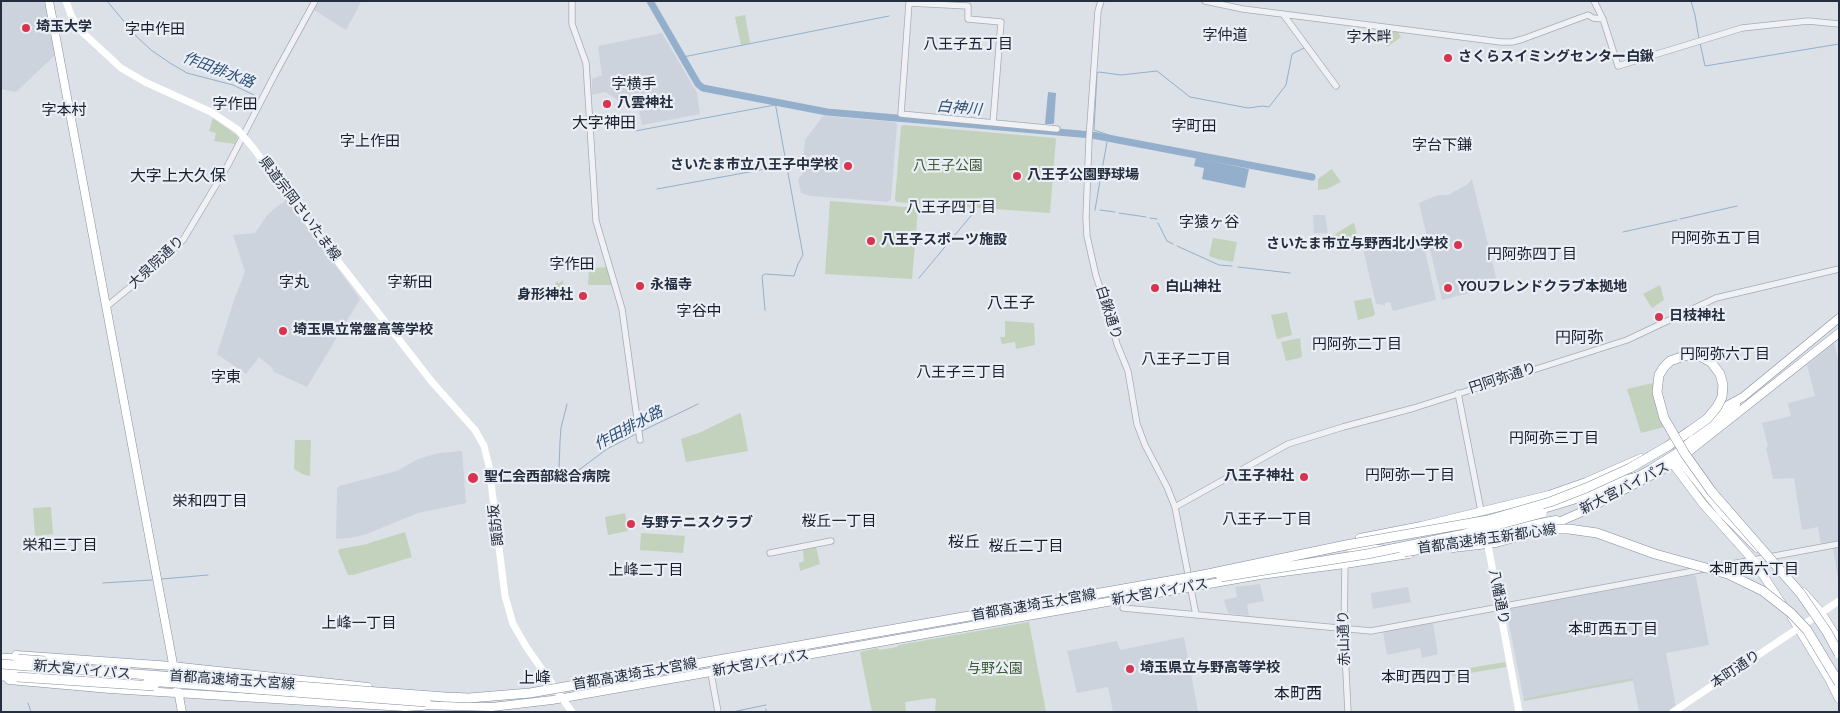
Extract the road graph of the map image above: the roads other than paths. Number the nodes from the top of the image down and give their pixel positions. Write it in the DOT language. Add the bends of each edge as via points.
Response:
graph roads {
  1 [pos="49,1"];
  2 [pos="66,1"];
  3 [pos="315,1"];
  4 [pos="572,1"];
  5 [pos="1102,1"];
  6 [pos="1205,1"];
  7 [pos="1594,1"];
  8 [pos="1283,14"];
  9 [pos="1603,19"];
  10 [pos="1839,24"];
  11 [pos="1336,86"];
  12 [pos="993,123"];
  13 [pos="1057,129"];
  14 [pos="243,137"];
  15 [pos="1839,269"];
  16 [pos="106,307"];
  17 [pos="1839,318"];
  18 [pos="1839,333"];
  19 [pos="1458,394"];
  20 [pos="1743,397"];
  21 [pos="640,440"];
  22 [pos="1674,459"];
  23 [pos="489,466"];
  24 [pos="1635,481"];
  25 [pos="1586,482"];
  26 [pos="1175,507"];
  27 [pos="1481,511"];
  28 [pos="1572,516"];
  29 [pos="1484,524"];
  30 [pos="1421,526"];
  31 [pos="1486,533"];
  32 [pos="831,541"];
  33 [pos="1839,544"];
  34 [pos="1488,545"];
  35 [pos="1346,548"];
  36 [pos="770,552"];
  37 [pos="1298,554"];
  38 [pos="1399,556"];
  39 [pos="1769,558"];
  40 [pos="1753,560"];
  41 [pos="1345,562"];
  42 [pos="1189,576"];
  43 [pos="1202,578"];
  44 [pos="1192,587"];
  45 [pos="1839,601"];
  46 [pos="1500,607"];
  47 [pos="1123,608"];
  48 [pos="1821,612"];
  49 [pos="1196,614"];
  50 [pos="1798,628"];
  51 [pos="1344,629"];
  52 [pos="1839,641"];
  53 [pos="1839,654"];
  54 [pos="1,656"];
  55 [pos="1,664"];
  56 [pos="172,666"];
  57 [pos="1830,667"];
  58 [pos="1,670"];
  59 [pos="711,673"];
  60 [pos="1,678"];
  61 [pos="1839,683"];
  62 [pos="553,686"];
  63 [pos="1839,687"];
  64 [pos="253,689"];
  65 [pos="366,690"];
  66 [pos="393,690"];
  67 [pos="177,692"];
  68 [pos="562,698"];
  69 [pos="1839,698"];
  70 [pos="426,706"];
  71 [pos="182,712"];
  72 [pos="572,712"];
  73 [pos="718,712"];
  74 [pos="1348,712"];
  75 [pos="1519,712"];
  76 [pos="1673,712"];
  1 -- 16 [label="main road"];
  2 -- 14 [label="main road, 県道宗岡さいたま線" via="80,30 121,68 210,112 238,130"];
  3 -- 14 [label="street, 大泉院通り"];
  4 -- 21 [label="street" via="572,24 586,63 596,221 621,303"];
  5 -- 26 [label="street, 白鍬通り" via="1098,10 1086,221 1092,262 1128,371 1137,424"];
  6 -- 8 [label="street"];
  7 -- 9 [label="street"];
  8 -- 9 [label="street" via="1512,42 1588,15"];
  8 -- 11 [label="street"];
  9 -- 10 [label="street" via="1618,66 1742,28 1808,22"];
  12 -- 12 [label="street" via="1001,22 968,19 968,6 909,3 901,114"];
  12 -- 13 [label="street"];
  14 -- 16 [label="street, 大泉院通り" via="184,240"];
  14 -- 23 [label="main road, 県道宗岡さいたま線" via="432,382 470,424 482,441"];
  15 -- 19 [label="street, 円阿弥通り" via="1711,300 1626,340"];
  16 -- 56 [label="main road"];
  17 -- 20 [label="main road, 新大宮バイパス"];
  18 -- 22 [label="main road, 新大宮バイパス"];
  19 -- 26 [label="street, 円阿弥通り" via="1288,444"];
  19 -- 27 [label="street, 八幡通り"];
  20 -- 22 [label="main road"];
  20 -- 25 [label="main road, 新大宮バイパス" via="1659,450"];
  22 -- 24 [label="main road, 新大宮バイパス"];
  22 -- 39 [label="main road" via="1737,530"];
  22 -- 40 [label="main road" via="1703,504"];
  23 -- 62 [label="main road, 諏訪坂" via="507,605 516,632"];
  24 -- 25 [label="main road"];
  24 -- 28 [label="main road, 新大宮バイパス"];
  24 -- 43 [label="highway, bridge" via="1491,528 1367,554"];
  25 -- 27 [label="main road, 新大宮バイパス" via="1549,495"];
  26 -- 42 [label="street, 白鍬通り"];
  27 -- 29 [label="main road, 八幡通り"];
  27 -- 30 [label="main road, 新大宮バイパス"];
  28 -- 31 [label="main road"];
  28 -- 34 [label="main road, 新大宮バイパス" via="1533,533"];
  29 -- 30 [label="main road" via="1450,529"];
  29 -- 31 [label="main road, 八幡通り"];
  30 -- 37 [label="main road, 新大宮バイパス"];
  31 -- 34 [label="main road, 八幡通り"];
  32 -- 36 [label="street"];
  33 -- 39 [label="street"];
  34 -- 38 [label="main road, 新大宮バイパス"];
  34 -- 46 [label="main road, 八幡通り"];
  35 -- 38 [label="main road" via="1377,548"];
  37 -- 41 [label="main road"];
  37 -- 42 [label="main road, 新大宮バイパス"];
  38 -- 41 [label="main road, 新大宮バイパス"];
  39 -- 40 [label="street"];
  39 -- 48 [label="main road"];
  40 -- 46 [label="street"];
  40 -- 50 [label="main road"];
  41 -- 44 [label="main road, 新大宮バイパス"];
  41 -- 51 [label="street, 赤山通り"];
  42 -- 44 [label="street, 白鍬通り"];
  42 -- 62 [label="main road, 新大宮バイパス"];
  43 -- 53 [label="highway, 首都高速埼玉新都心線, bridge" via="1337,547 1488,520 1550,502 1608,478 1668,446 1675,441 1683,436 1707,419 1717,407 1723,388 1720,374 1709,361 1693,355 1673,359 1659,375 1657,392 1664,418 1669,427 1673,434 1677,441 1681,448 1712,492 1801,594"];
  43 -- 57 [label="highway, 首都高速埼玉新都心線, bridge" via="1340,563 1542,530 1578,529 1714,569 1752,584 1782,604 1799,621"];
  43 -- 64 [label="highway, 首都高速埼玉大宮線, bridge" via="531,698 446,703"];
  43 -- 65 [label="highway, 首都高速埼玉大宮線, bridge" via="530,693 445,698"];
  44 -- 49 [label="street, 白鍬通り"];
  44 -- 59 [label="main road, 新大宮バイパス"];
  45 -- 48 [label="main road, 本町通り"];
  46 -- 51 [label="street" via="1373,630"];
  46 -- 75 [label="main road, 八幡通り"];
  47 -- 49 [label="street"];
  48 -- 50 [label="main road, 本町通り"];
  48 -- 52 [label="main road"];
  49 -- 51 [label="street"];
  50 -- 69 [label="main road"];
  50 -- 76 [label="main road, 本町通り"];
  51 -- 74 [label="street, 赤山通り"];
  54 -- 56 [label="main road"];
  54 -- 65 [label="highway, bridge"];
  55 -- 58 [label="main road, 新大宮バイパス" via="162,679"];
  55 -- 65 [label="highway, 首都高速埼玉大宮線, bridge"];
  56 -- 66 [label="main road"];
  56 -- 67 [label="main road"];
  57 -- 61 [label="highway, 首都高速埼玉新都心線, bridge"];
  57 -- 63 [label="highway, bridge"];
  58 -- 64 [label="highway, 首都高速埼玉大宮線, bridge"];
  59 -- 68 [label="main road, 新大宮バイパス"];
  59 -- 73 [label="street"];
  60 -- 64 [label="highway, bridge" via="17,676 178,688"];
  60 -- 67 [label="main road"];
  62 -- 66 [label="main road, 新大宮バイパス" via="483,694"];
  62 -- 68 [label="main road, 諏訪坂"];
  66 -- 70 [label="main road, 新大宮バイパス" via="185,681"];
  67 -- 70 [label="main road"];
  67 -- 71 [label="main road"];
  68 -- 70 [label="main road, 新大宮バイパス" via="492,707"];
  68 -- 72 [label="main road, 諏訪坂"];
}
